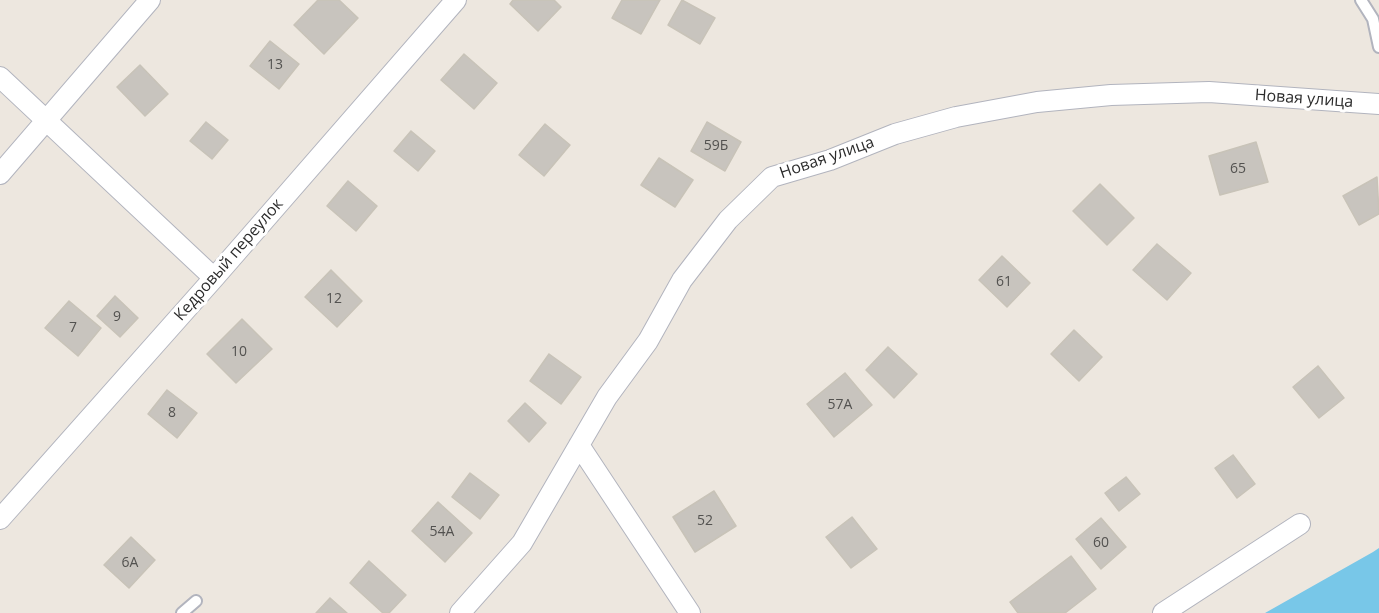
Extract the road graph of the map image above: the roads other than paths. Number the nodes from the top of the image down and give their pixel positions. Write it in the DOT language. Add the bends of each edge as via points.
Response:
graph roads {
  1 [pos="150,0"];
  2 [pos="456,0"];
  3 [pos="1361,0"];
  4 [pos="1379,47"];
  5 [pos="0,77"];
  6 [pos="1379,104"];
  7 [pos="47,121"];
  8 [pos="0,174"];
  9 [pos="214,278"];
  10 [pos="579,445"];
  11 [pos="0,519"];
  12 [pos="1300,524"];
  13 [pos="196,601"];
  14 [pos="183,613"];
  15 [pos="460,613"];
  16 [pos="690,613"];
  17 [pos="1163,613"];
  1 -- 7 [label="street"];
  2 -- 9 [label="street, Кедровый переулок"];
  3 -- 4 [label="lane" via="1372,19"];
  5 -- 7 [label="street"];
  6 -- 10 [label="street, Новая улица" via="1209,92 1111,94 1037,102 926,125 772,177 728,220 682,280 648,341 607,397"];
  7 -- 8 [label="street"];
  7 -- 9 [label="street"];
  9 -- 11 [label="street, Кедровый переулок"];
  10 -- 15 [label="street, Новая улица" via="522,543"];
  10 -- 16 [label="street"];
  12 -- 17 [label="street"];
  13 -- 14 [label="lane"];
}
